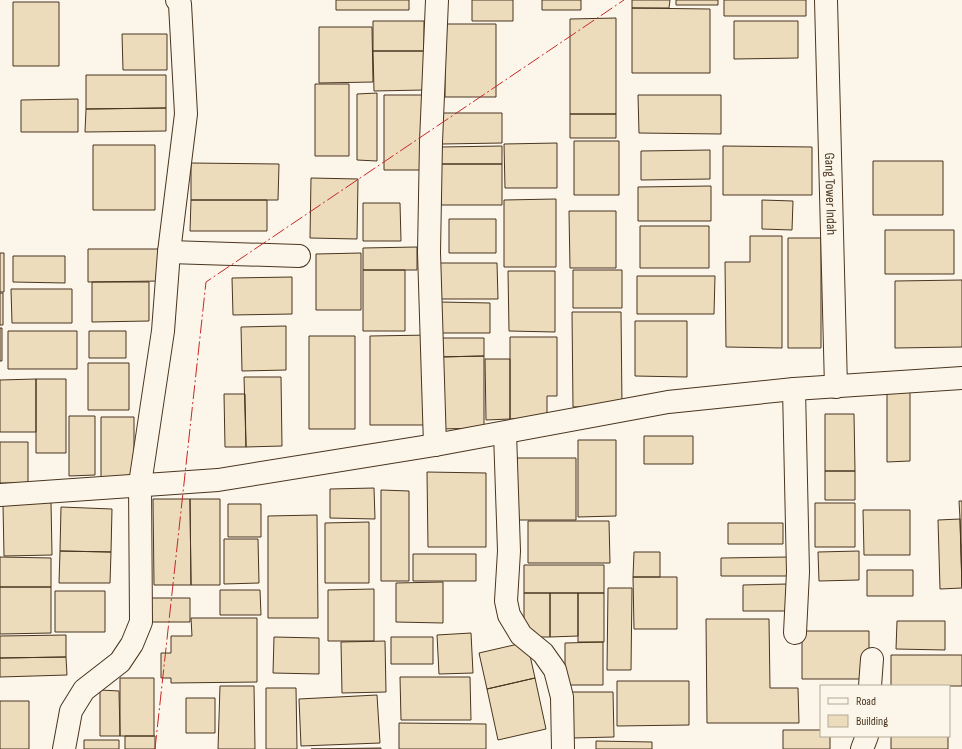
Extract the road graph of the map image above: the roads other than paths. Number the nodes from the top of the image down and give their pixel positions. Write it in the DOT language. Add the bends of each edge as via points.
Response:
graph roads {
  1 [pos="177,0"];
  2 [pos="437,0"];
  3 [pos="826,0"];
  4 [pos="169,252"];
  5 [pos="299,256"];
  6 [pos="962,378"];
  7 [pos="836,387"];
  8 [pos="794,389"];
  9 [pos="505,433"];
  10 [pos="435,446"];
  11 [pos="140,484"];
  12 [pos="0,495"];
  13 [pos="795,633"];
  14 [pos="872,659"];
  15 [pos="870,685"];
  16 [pos="867,737"];
  17 [pos="64,749"];
  18 [pos="563,749"];
  19 [pos="862,749"];
  1 -- 4 [label="street" via="180,4 186,114"];
  2 -- 10 [label="street" via="429,252"];
  3 -- 7 [label="street, Gang Tower Indah"];
  4 -- 5 [label="street"];
  4 -- 11 [label="street" via="163,331"];
  6 -- 7 [label="street"];
  7 -- 8 [label="street"];
  8 -- 9 [label="street" via="668,402"];
  8 -- 13 [label="street" via="798,572"];
  9 -- 10 [label="street"];
  9 -- 18 [label="street" via="509,551 506,601 509,615 520,635 543,653 555,670 562,697"];
  10 -- 11 [label="street" via="218,480"];
  11 -- 12 [label="street"];
  11 -- 17 [label="street" via="141,622 132,644 120,662 84,690 72,711"];
  14 -- 15 [label="street"];
  16 -- 19 [label="street"];
}
